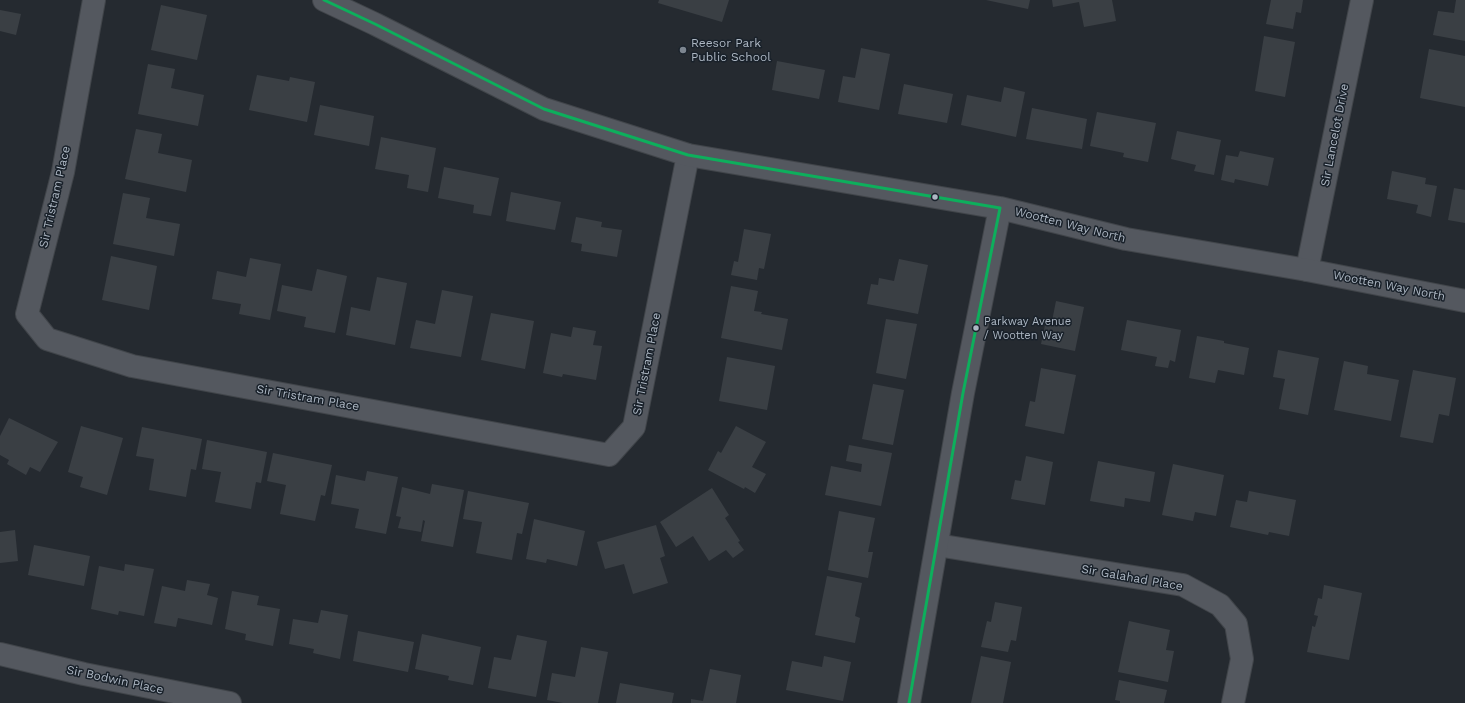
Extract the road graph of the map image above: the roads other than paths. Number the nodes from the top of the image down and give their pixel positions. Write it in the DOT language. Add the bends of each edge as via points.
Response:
graph roads {
  1 [pos="94,0"];
  2 [pos="324,0"];
  3 [pos="1362,0"];
  4 [pos="688,155"];
  5 [pos="1000,208"];
  6 [pos="1307,270"];
  7 [pos="1465,301"];
  8 [pos="937,545"];
  9 [pos="0,654"];
  10 [pos="230,703"];
  11 [pos="909,703"];
  12 [pos="1233,703"];
  1 -- 4 [label="street, Sir Tristram Place" via="63,172 27,314 47,339 132,366 609,455 634,427"];
  2 -- 4 [label="street, Wootten Way North" via="544,109"];
  3 -- 6 [label="street, Sir Lancelot Drive"];
  4 -- 5 [label="street, Wootten Way North"];
  5 -- 6 [label="street, Wootten Way North" via="1126,239"];
  5 -- 8 [label="street" via="963,393"];
  6 -- 7 [label="street, Wootten Way North"];
  8 -- 11 [label="street"];
  8 -- 12 [label="street, Sir Galahad Place" via="1183,585 1220,605 1236,624 1242,659"];
  9 -- 10 [label="street, Sir Bodwin Place" via="84,674"];
}
